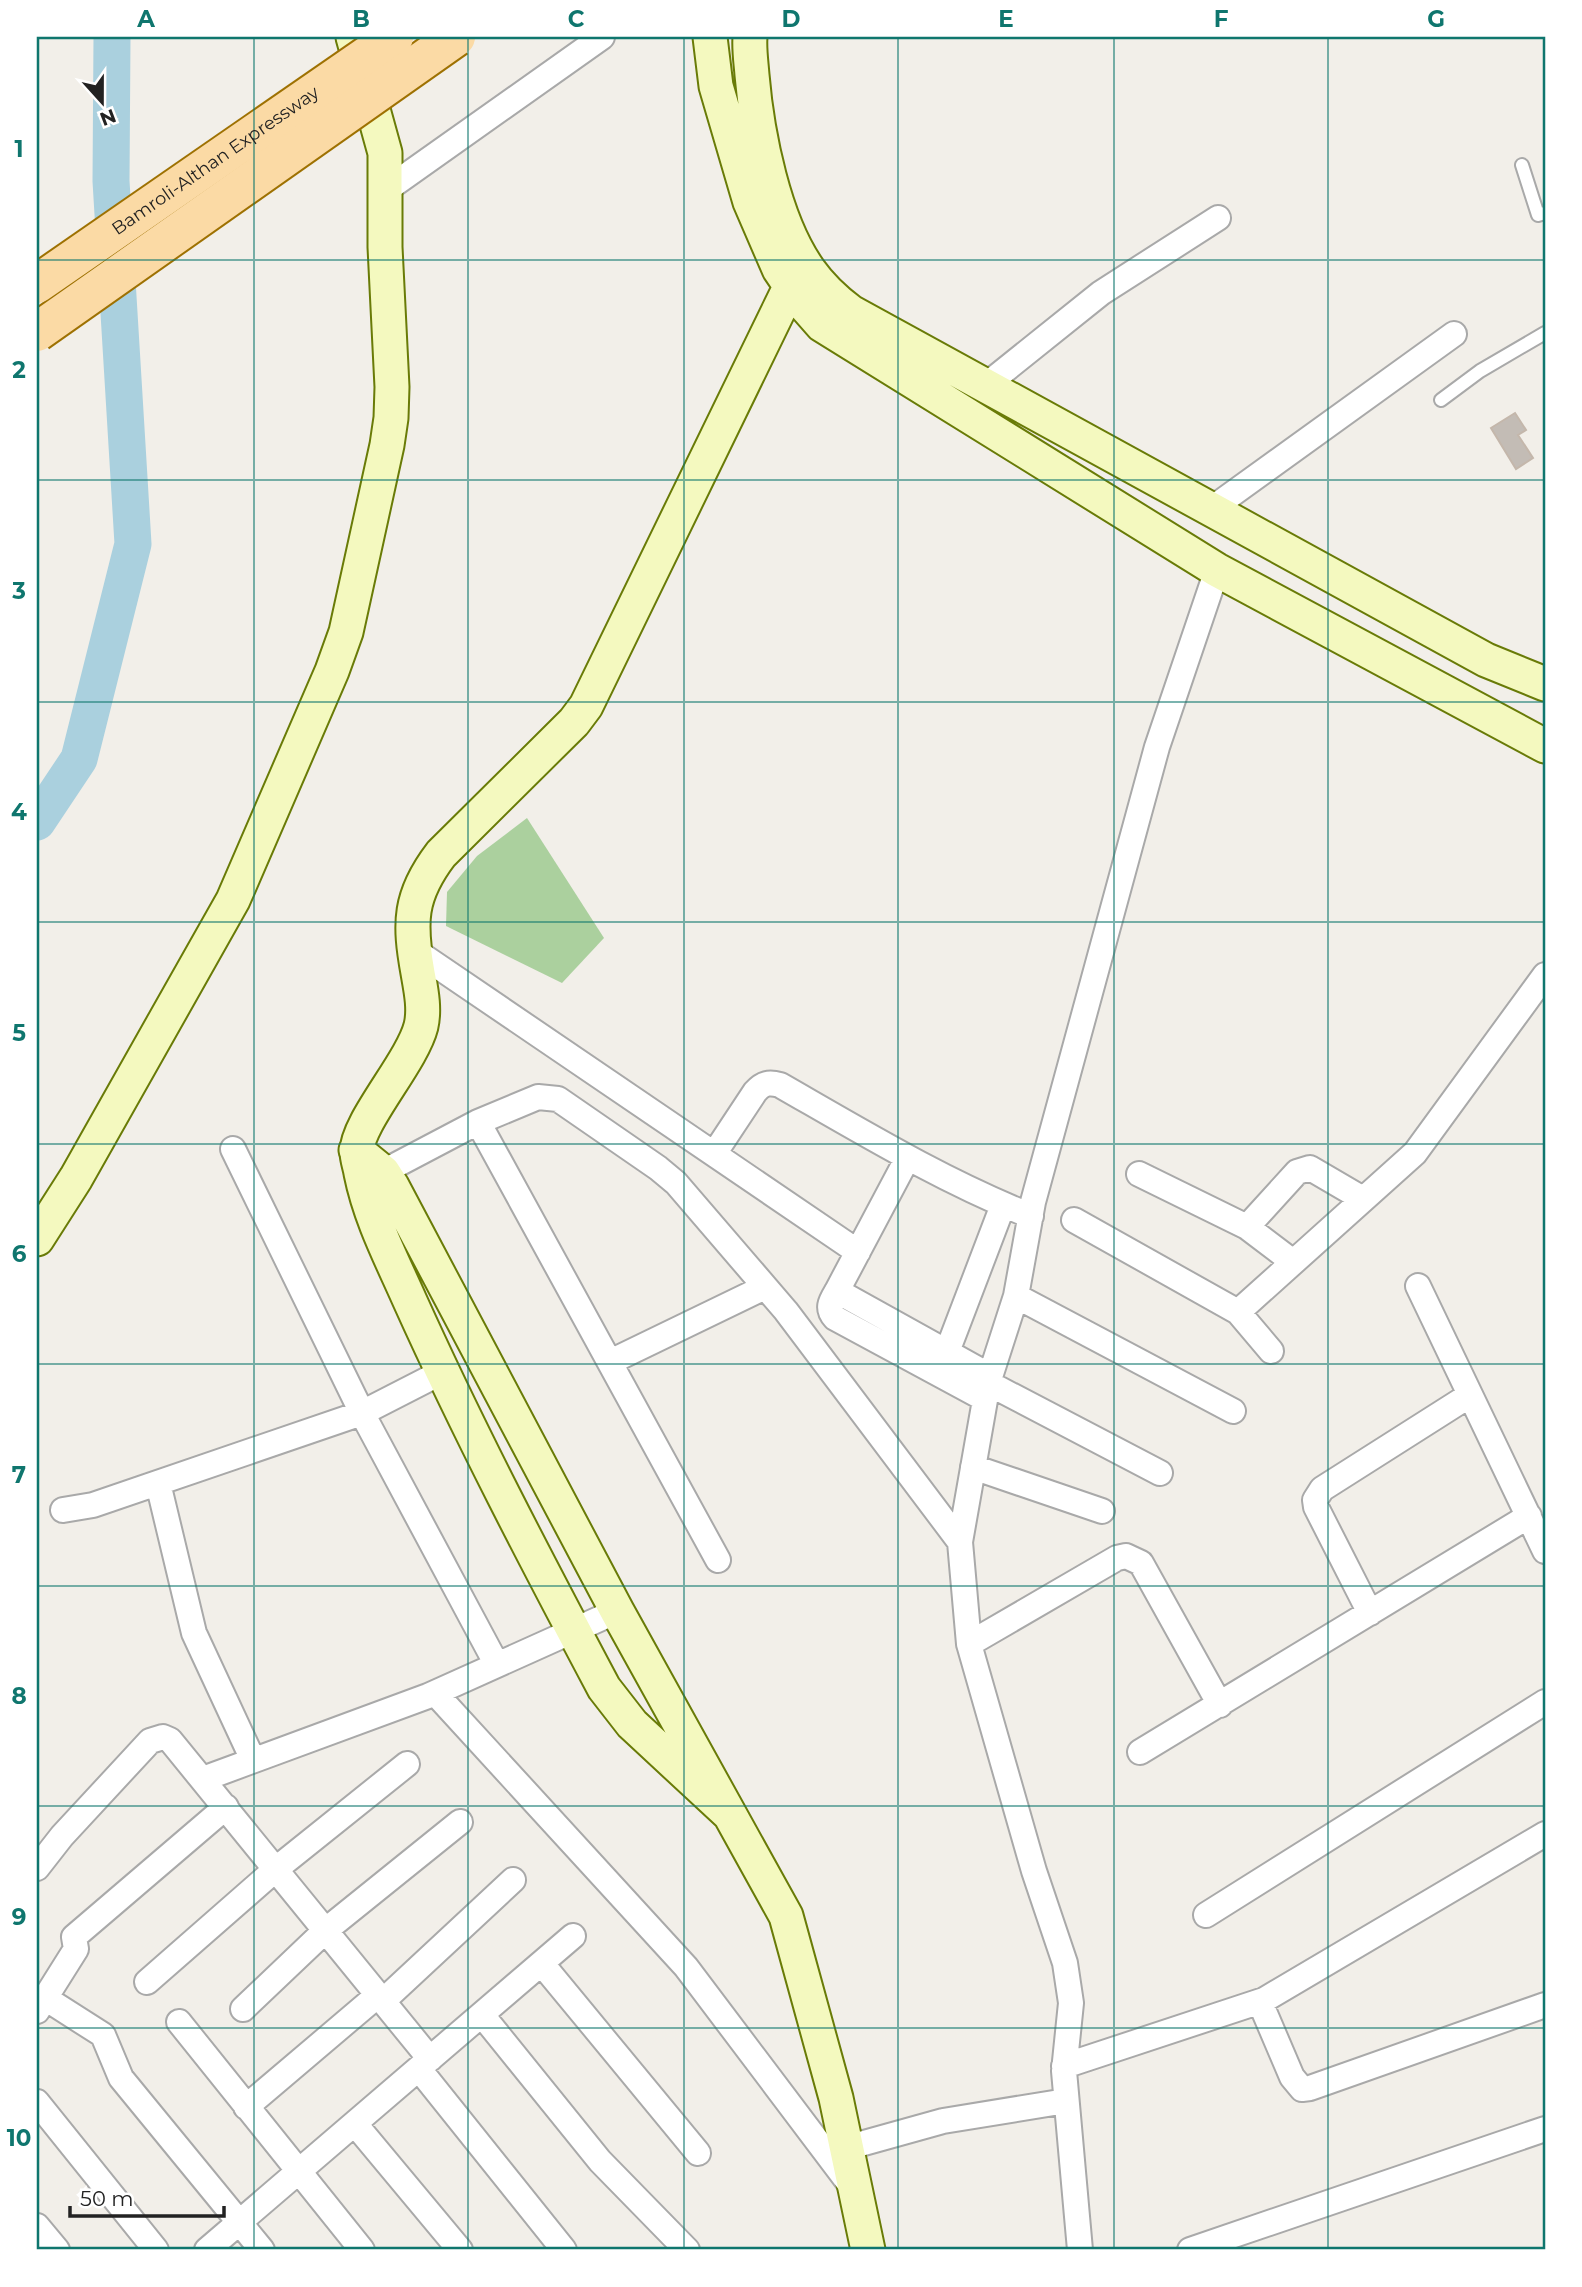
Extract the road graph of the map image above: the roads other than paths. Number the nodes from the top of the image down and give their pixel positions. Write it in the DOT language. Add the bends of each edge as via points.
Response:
graph roads {
  1 [pos="353,37"];
  2 [pos="394,37"];
  3 [pos="456,37"];
  4 [pos="602,37"];
  5 [pos="710,37"];
  6 [pos="750,37"];
  7 [pos="1522,165"];
  8 [pos="386,190"];
  9 [pos="1545,213"];
  10 [pos="1218,218"];
  11 [pos="37,284"];
  12 [pos="790,287"];
  13 [pos="37,332"];
  14 [pos="1545,333"];
  15 [pos="1454,334"];
  16 [pos="985,386"];
  17 [pos="1441,400"];
  18 [pos="1210,510"];
  19 [pos="1217,570"];
  20 [pos="1545,684"];
  21 [pos="1545,746"];
  22 [pos="414,950"];
  23 [pos="1545,975"];
  24 [pos="478,1122"];
  25 [pos="233,1149"];
  26 [pos="356,1150"];
  27 [pos="714,1154"];
  28 [pos="907,1159"];
  29 [pos="383,1172"];
  30 [pos="1139,1174"];
  31 [pos="1363,1199"];
  32 [pos="1003,1205"];
  33 [pos="1031,1216"];
  34 [pos="1074,1220"];
  35 [pos="1247,1227"];
  36 [pos="37,1239"];
  37 [pos="858,1252"];
  38 [pos="1293,1262"];
  39 [pos="1418,1286"];
  40 [pos="765,1287"];
  41 [pos="1016,1296"];
  42 [pos="1238,1312"];
  43 [pos="1270,1351"];
  44 [pos="610,1362"];
  45 [pos="943,1362"];
  46 [pos="442,1372"];
  47 [pos="988,1386"];
  48 [pos="1470,1395"];
  49 [pos="1233,1411"];
  50 [pos="362,1413"];
  51 [pos="973,1467"];
  52 [pos="1160,1473"];
  53 [pos="158,1483"];
  54 [pos="63,1510"];
  55 [pos="1102,1511"];
  56 [pos="1529,1516"];
  57 [pos="960,1542"];
  58 [pos="1545,1551"];
  59 [pos="718,1560"];
  60 [pos="617,1611"];
  61 [pos="1370,1613"];
  62 [pos="573,1631"];
  63 [pos="969,1644"];
  64 [pos="497,1665"];
  65 [pos="435,1693"];
  66 [pos="1545,1702"];
  67 [pos="1220,1704"];
  68 [pos="1140,1752"];
  69 [pos="253,1760"];
  70 [pos="407,1764"];
  71 [pos="203,1779"];
  72 [pos="226,1807"];
  73 [pos="729,1814"];
  74 [pos="460,1822"];
  75 [pos="1545,1834"];
  76 [pos="37,1868"];
  77 [pos="276,1868"];
  78 [pos="513,1880"];
  79 [pos="1206,1915"];
  80 [pos="326,1930"];
  81 [pos="573,1936"];
  82 [pos="542,1964"];
  83 [pos="147,1982"];
  84 [pos="380,1998"];
  85 [pos="1260,2001"];
  86 [pos="41,2004"];
  87 [pos="1545,2005"];
  88 [pos="243,2009"];
  89 [pos="482,2015"];
  90 [pos="179,2022"];
  91 [pos="425,2064"];
  92 [pos="1064,2066"];
  93 [pos="1066,2101"];
  94 [pos="37,2102"];
  95 [pos="246,2107"];
  96 [pos="355,2124"];
  97 [pos="1545,2129"];
  98 [pos="846,2148"];
  99 [pos="698,2153"];
  100 [pos="298,2172"];
  101 [pos="856,2193"];
  102 [pos="239,2223"];
  103 [pos="37,2226"];
  104 [pos="57,2250"];
  105 [pos="156,2250"];
  106 [pos="207,2250"];
  107 [pos="262,2250"];
  108 [pos="362,2250"];
  109 [pos="460,2250"];
  110 [pos="564,2250"];
  111 [pos="687,2250"];
  112 [pos="868,2250"];
  113 [pos="1080,2250"];
  114 [pos="1190,2250"];
  1 -- 8 [label="street" via="382,136"];
  2 -- 11 [label="main road, Bamroli-Althan Expressway, bridge"];
  3 -- 13 [label="main road, bridge"];
  4 -- 8 [label="street"];
  5 -- 12 [label="street" via="716,86 750,202"];
  6 -- 16 [label="street" via="755,108 766,160 782,217 808,269 828,295 851,313"];
  7 -- 9 [label="lane" via="1538,215"];
  8 -- 36 [label="street" via="391,418 339,654 233,900"];
  10 -- 16 [label="street" via="1101,293"];
  12 -- 19 [label="street" via="822,325"];
  12 -- 22 [label="street" via="594,692 574,722 429,870 411,919"];
  14 -- 17 [label="lane"];
  15 -- 18 [label="street"];
  16 -- 18 [label="street"];
  18 -- 20 [label="street" via="1486,660"];
  19 -- 21 [label="street"];
  19 -- 33 [label="street" via="1157,747"];
  22 -- 26 [label="street" via="422,998 421,1025"];
  22 -- 27 [label="street"];
  23 -- 31 [label="street" via="1415,1153"];
  24 -- 29 [label="street"];
  24 -- 40 [label="street" via="538,1097 558,1099 676,1183"];
  24 -- 44 [label="street"];
  25 -- 50 [label="street"];
  26 -- 29 [label="street"];
  26 -- 46 [label="street" via="369,1211"];
  27 -- 28 [label="street" via="755,1092 770,1082"];
  27 -- 37 [label="street"];
  28 -- 32 [label="street"];
  28 -- 37 [label="street"];
  29 -- 60 [label="street"];
  30 -- 35 [label="street"];
  31 -- 35 [label="street" via="1304,1168"];
  31 -- 38 [label="street"];
  32 -- 33 [label="street"];
  32 -- 45 [label="street"];
  33 -- 41 [label="street"];
  34 -- 42 [label="street"];
  35 -- 38 [label="street"];
  37 -- 45 [label="street" via="829,1305 830,1312"];
  38 -- 42 [label="street"];
  39 -- 48 [label="street"];
  40 -- 44 [label="street"];
  40 -- 57 [label="street"];
  41 -- 47 [label="street"];
  41 -- 49 [label="street"];
  42 -- 43 [label="street"];
  44 -- 59 [label="street"];
  45 -- 47 [label="street"];
  46 -- 50 [label="street"];
  46 -- 62 [label="street"];
  47 -- 51 [label="street"];
  47 -- 52 [label="street"];
  48 -- 56 [label="street"];
  48 -- 61 [label="street" via="1322,1489 1315,1500"];
  50 -- 53 [label="street"];
  50 -- 64 [label="street"];
  51 -- 55 [label="street"];
  51 -- 57 [label="street"];
  53 -- 54 [label="street"];
  53 -- 69 [label="street" via="194,1633"];
  56 -- 58 [label="street"];
  56 -- 61 [label="street"];
  57 -- 63 [label="street"];
  60 -- 62 [label="street"];
  60 -- 73 [label="street"];
  61 -- 67 [label="street"];
  62 -- 64 [label="street"];
  62 -- 73 [label="street" via="617,1707"];
  63 -- 67 [label="street" via="1126,1556 1141,1563"];
  63 -- 92 [label="street" via="1065,1963 1071,2003"];
  64 -- 65 [label="street"];
  65 -- 69 [label="street"];
  65 -- 101 [label="street" via="686,1967"];
  66 -- 79 [label="street"];
  67 -- 68 [label="street"];
  69 -- 71 [label="street"];
  70 -- 77 [label="street"];
  71 -- 72 [label="street"];
  71 -- 76 [label="street" via="170,1740 150,1741"];
  72 -- 77 [label="street"];
  72 -- 86 [label="street" via="74,1937 76,1949"];
  73 -- 98 [label="street" via="786,1916"];
  74 -- 80 [label="street"];
  75 -- 85 [label="street"];
  77 -- 80 [label="street"];
  77 -- 83 [label="street"];
  78 -- 84 [label="street"];
  80 -- 84 [label="street"];
  80 -- 88 [label="street"];
  81 -- 82 [label="street"];
  82 -- 89 [label="street"];
  82 -- 99 [label="street"];
  84 -- 91 [label="street"];
  84 -- 95 [label="street"];
  85 -- 87 [label="street" via="1292,2077 1302,2089"];
  85 -- 92 [label="street"];
  86 -- 102 [label="street" via="103,2035 121,2078"];
  89 -- 91 [label="street"];
  89 -- 111 [label="street" via="593,2153"];
  90 -- 95 [label="street"];
  91 -- 96 [label="street"];
  91 -- 110 [label="street"];
  92 -- 93 [label="street"];
  93 -- 98 [label="street" via="954,2119"];
  93 -- 113 [label="street"];
  94 -- 105 [label="street"];
  95 -- 100 [label="street"];
  96 -- 100 [label="street"];
  96 -- 109 [label="street"];
  97 -- 114 [label="street"];
  98 -- 101 [label="street"];
  100 -- 102 [label="street"];
  100 -- 108 [label="street"];
  101 -- 112 [label="street"];
  102 -- 106 [label="street"];
  102 -- 107 [label="street"];
  103 -- 104 [label="street"];
}
